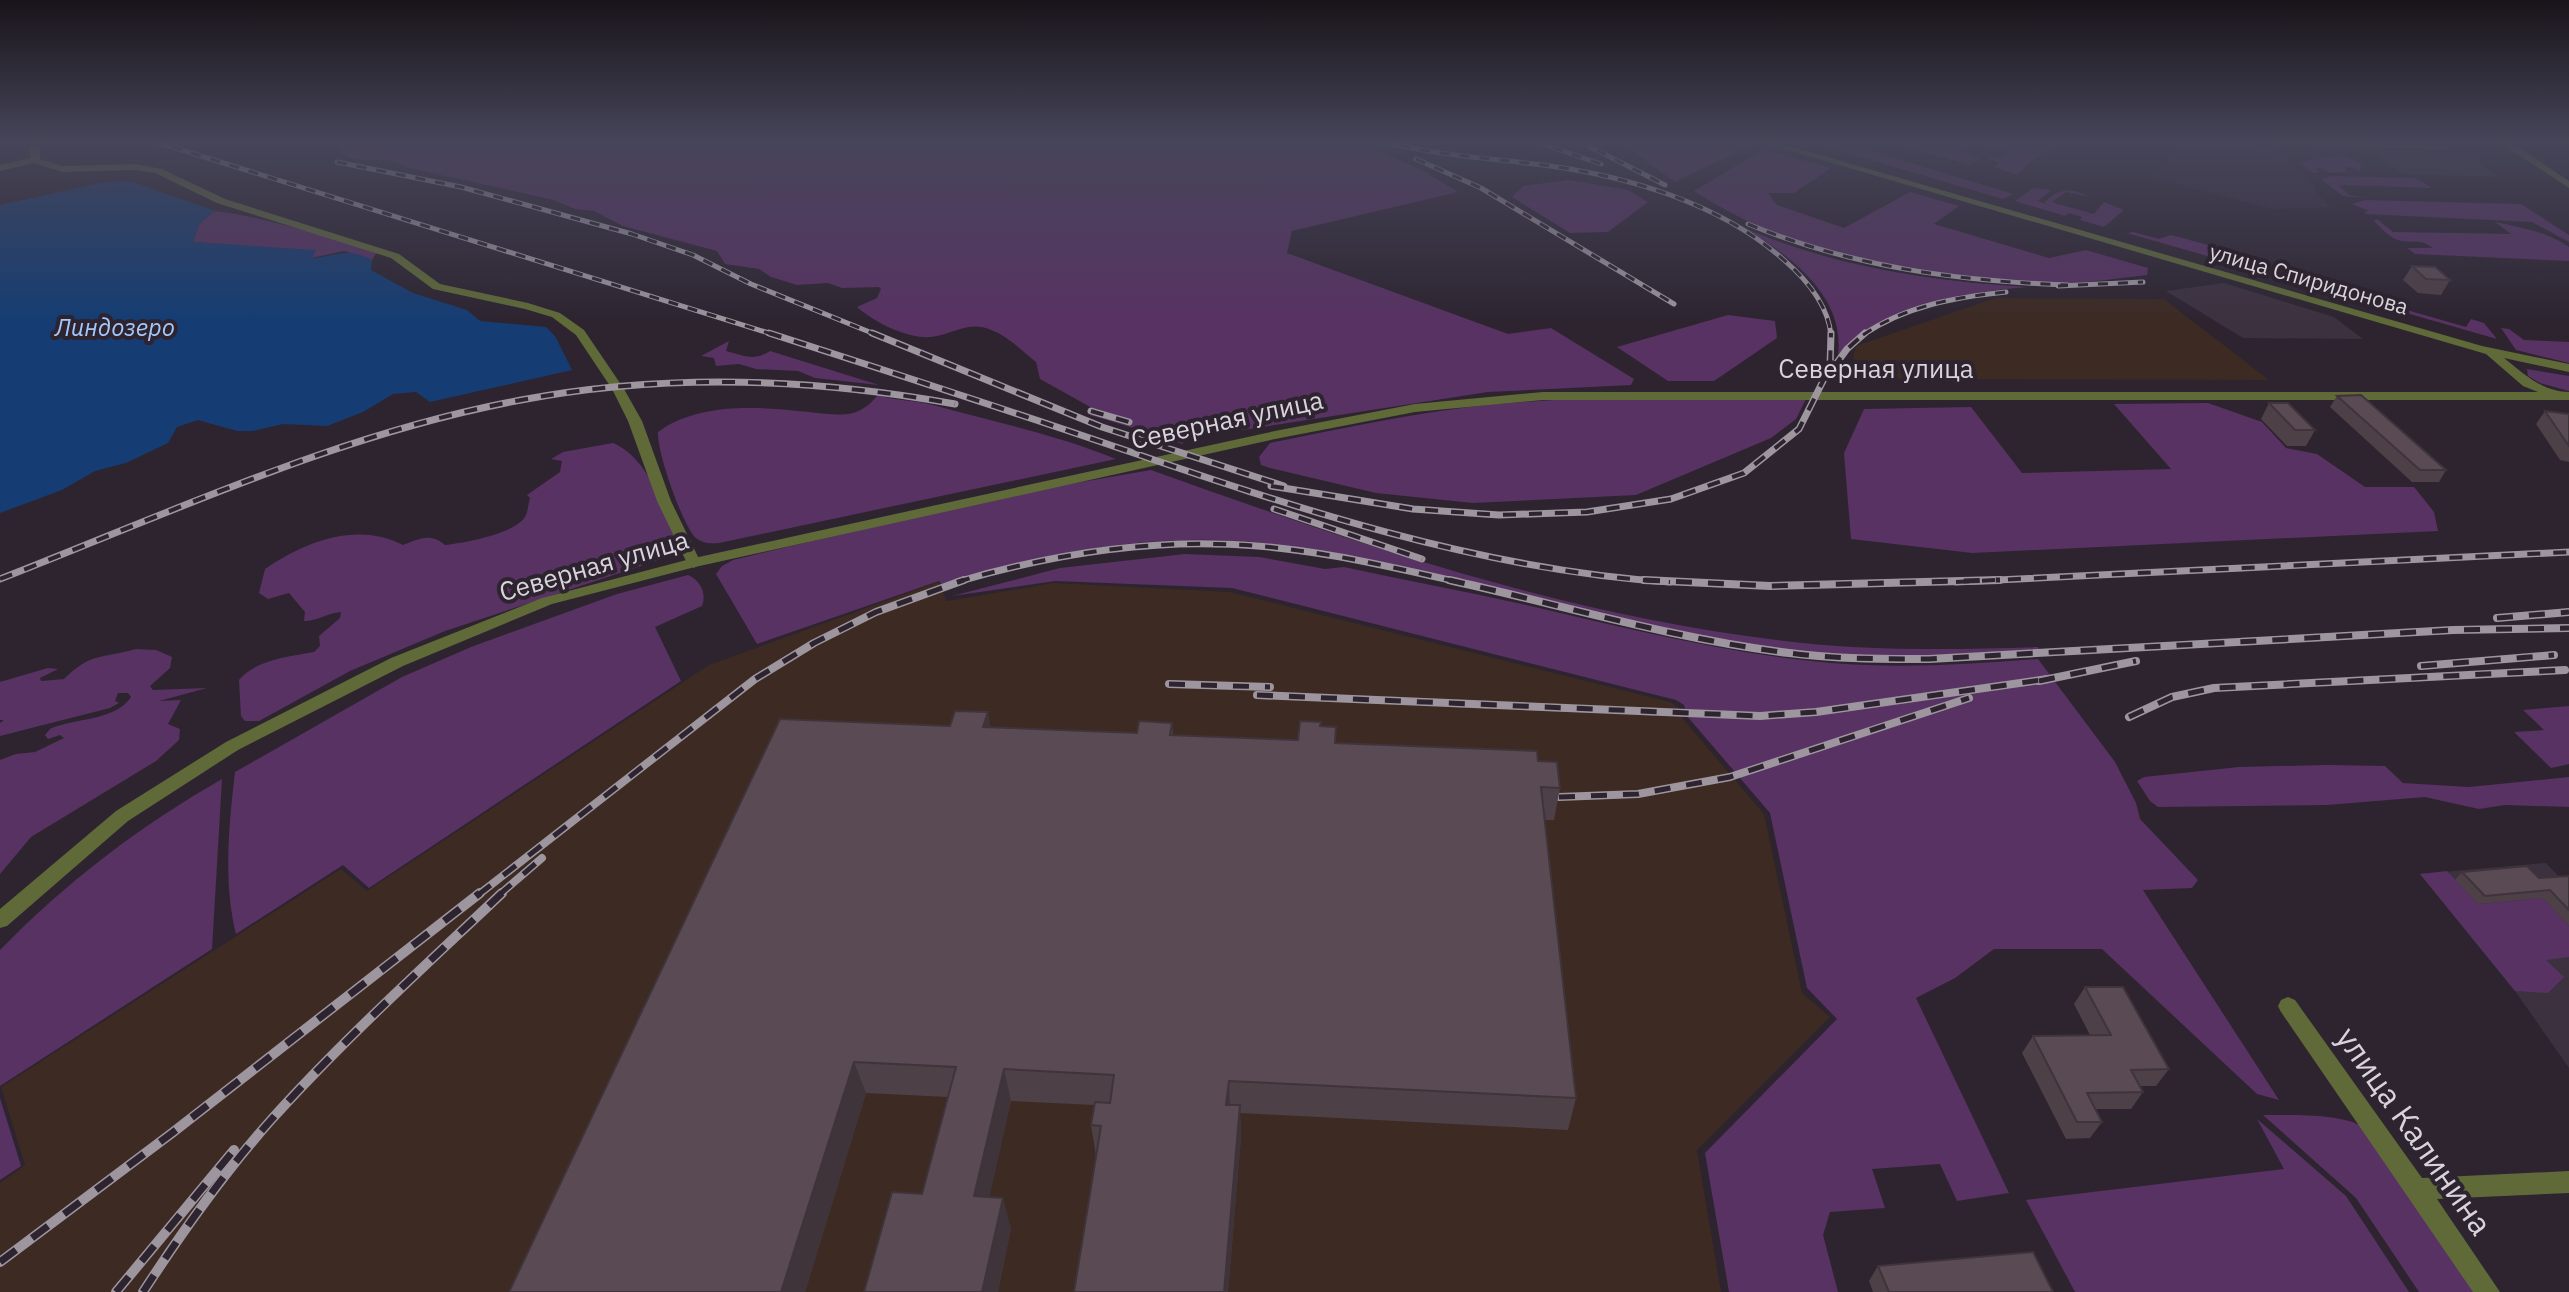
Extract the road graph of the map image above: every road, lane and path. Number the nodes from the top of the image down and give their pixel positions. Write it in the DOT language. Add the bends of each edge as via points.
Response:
graph roads {
  1 [pos="224,201"];
  2 [pos="1970,201"];
  3 [pos="2487,351"];
  4 [pos="2521,358"];
  5 [pos="2569,368"];
  6 [pos="2513,372"];
  7 [pos="2490,396"];
  8 [pos="2568,396"];
  9 [pos="694,563"];
  10 [pos="0,920"];
  11 [pos="2288,1006"];
  12 [pos="2569,1182"];
  13 [pos="2417,1189"];
  14 [pos="2488,1292"];
  1 -- 9 [label="street" via="395,256 437,287 556,315 580,333 635,421"];
  2 -- 3 [label="street, улица Спиридонова"];
  3 -- 4 [label="street, улица Спиридонова"];
  3 -- 6 [label="street"];
  4 -- 5 [label="street, улица Спиридонова"];
  4 -- 6 [label="street" via="2508,362"];
  6 -- 7 [label="street" via="2514,385"];
  6 -- 8 [label="street" via="2546,392"];
  7 -- 8 [label="street, Северная улица"];
  7 -- 9 [label="street, Северная улица" via="1543,396 1415,408 1275,435"];
  9 -- 10 [label="street, Северная улица" via="547,601 397,662 232,746 122,816"];
  11 -- 13 [label="street, улица Калинина"];
  12 -- 13 [label="street"];
  13 -- 14 [label="street, улица Калинина"];
}
